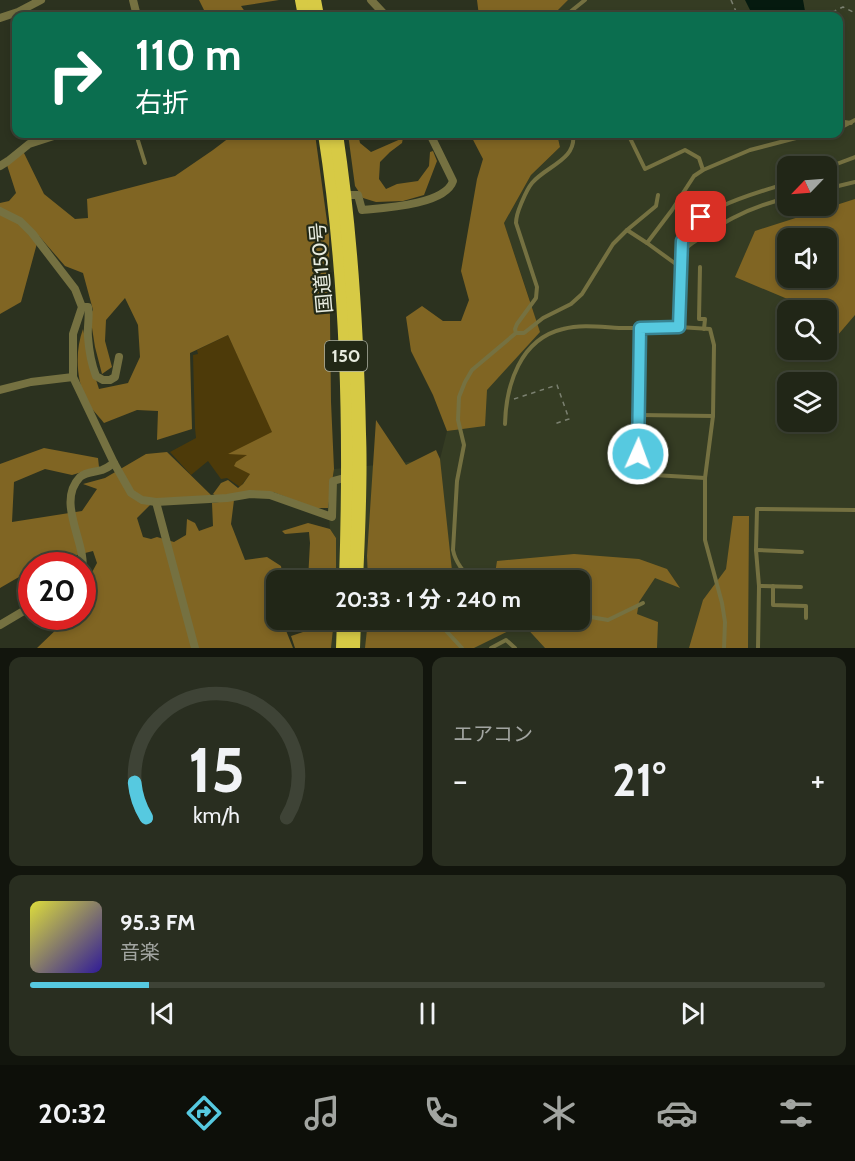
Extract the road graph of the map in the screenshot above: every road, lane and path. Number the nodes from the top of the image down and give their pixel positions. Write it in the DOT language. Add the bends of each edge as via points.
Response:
graph roads {
  1 [pos="41,0"];
  2 [pos="371,0"];
  3 [pos="585,0"];
  4 [pos="18,12"];
  5 [pos="383,12"];
  6 [pos="570,12"];
  7 [pos="832,12"];
  8 [pos="855,13"];
  9 [pos="48,138"];
  10 [pos="137,138"];
  11 [pos="325,138"];
  12 [pos="337,138"];
  13 [pos="432,138"];
  14 [pos="573,138"];
  15 [pos="630,138"];
  16 [pos="795,138"];
  17 [pos="855,158"];
  18 [pos="145,163"];
  19 [pos="837,164"];
  20 [pos="0,166"];
  21 [pos="703,170"];
  22 [pos="855,182"];
  23 [pos="837,186"];
  24 [pos="777,187"];
  25 [pos="344,195"];
  26 [pos="658,195"];
  27 [pos="777,201"];
  28 [pos="0,211"];
  29 [pos="627,230"];
  30 [pos="647,243"];
  31 [pos="682,254"];
  32 [pos="680,267"];
  33 [pos="700,267"];
  34 [pos="82,307"];
  35 [pos="679,327"];
  36 [pos="640,328"];
  37 [pos="704,329"];
  38 [pos="516,333"];
  39 [pos="119,357"];
  40 [pos="73,377"];
  41 [pos="0,390"];
  42 [pos="508,401"];
  43 [pos="639,415"];
  44 [pos="712,416"];
  45 [pos="505,424"];
  46 [pos="554,424"];
  47 [pos="114,463"];
  48 [pos="348,477"];
  49 [pos="705,478"];
  50 [pos="156,502"];
  51 [pos="855,510"];
  52 [pos="756,550"];
  53 [pos="81,552"];
  54 [pos="802,552"];
  55 [pos="346,570"];
  56 [pos="356,570"];
  57 [pos="464,570"];
  58 [pos="759,586"];
  59 [pos="773,586"];
  60 [pos="801,586"];
  61 [pos="643,603"];
  62 [pos="18,614"];
  63 [pos="590,617"];
  64 [pos="806,618"];
  65 [pos="0,625"];
  66 [pos="344,630"];
  67 [pos="354,630"];
  68 [pos="445,630"];
  69 [pos="195,648"];
  70 [pos="343,648"];
  71 [pos="353,648"];
  72 [pos="462,648"];
  73 [pos="490,648"];
  74 [pos="515,648"];
  75 [pos="724,648"];
  76 [pos="758,648"];
  1 -- 4 [label="street"];
  2 -- 5 [label="street"];
  3 -- 6 [label="lane"];
  7 -- 8 [label="path" via="843,7"];
  9 -- 20 [label="street" via="29,144"];
  10 -- 18 [label="lane"];
  11 -- 48 [label="highway, 国道150号 / 150" via="345,321"];
  12 -- 25 [label="highway, 国道150号 / 150"];
  13 -- 25 [label="street" via="453,181 447,191 412,205 362,210 358,195"];
  14 -- 38 [label="lane" via="570,152 531,184 519,208 516,219 537,294"];
  15 -- 21 [label="lane" via="645,169 685,150 699,158"];
  16 -- 21 [label="lane" via="750,150"];
  17 -- 19 [label="lane"];
  21 -- 30 [label="lane" via="694,176"];
  22 -- 23 [label="lane"];
  24 -- 31 [label="lane" via="701,217 682,241"];
  25 -- 56 [label="highway, 国道150号 / 150" via="360,436"];
  26 -- 29 [label="lane" via="656,206"];
  27 -- 31 [label="lane" via="722,223 690,244"];
  28 -- 34 [label="street" via="20,221 32,233 75,289"];
  29 -- 30 [label="lane"];
  29 -- 38 [label="lane" via="613,244 582,294 524,333"];
  30 -- 32 [label="lane"];
  31 -- 32 [label="lane"];
  32 -- 35 [label="lane"];
  33 -- 37 [label="lane" via="699,319 705,319"];
  34 -- 39 [label="street" via="88,307 90,315 88,335 96,376 102,380 115,377"];
  34 -- 40 [label="street" via="74,334"];
  35 -- 36 [label="lane"];
  35 -- 37 [label="lane"];
  36 -- 42 [label="lane" via="579,326 550,334 517,366"];
  36 -- 43 [label="lane"];
  37 -- 44 [label="lane" via="710,329 714,345"];
  38 -- 57 [label="lane" via="472,370 459,397 458,420 464,445 457,481 453,549"];
  40 -- 41 [label="street"];
  40 -- 47 [label="street"];
  42 -- 45 [label="lane"];
  42 -- 46 [label="path" via="557,384 569,419"];
  43 -- 44 [label="lane"];
  43 -- 49 [label="lane" via="637,474"];
  44 -- 49 [label="lane"];
  47 -- 50 [label="street" via="131,493"];
  47 -- 53 [label="street" via="82,475 75,484 72,519"];
  48 -- 50 [label="street" via="333,481 332,517 270,495"];
  48 -- 55 [label="highway, 国道150号 / 150"];
  49 -- 75 [label="lane" via="705,540 722,603"];
  50 -- 69 [label="street"];
  51 -- 52 [label="lane" via="757,509"];
  52 -- 54 [label="lane"];
  52 -- 58 [label="lane"];
  58 -- 59 [label="lane"];
  58 -- 76 [label="lane"];
  59 -- 60 [label="lane"];
  59 -- 64 [label="lane" via="773,605 806,606"];
  61 -- 63 [label="lane" via="608,620"];
  62 -- 65 [label="street"];
  66 -- 70 [label="highway"];
  67 -- 71 [label="highway"];
  68 -- 72 [label="lane"];
  73 -- 74 [label="lane" via="506,640"];
}
